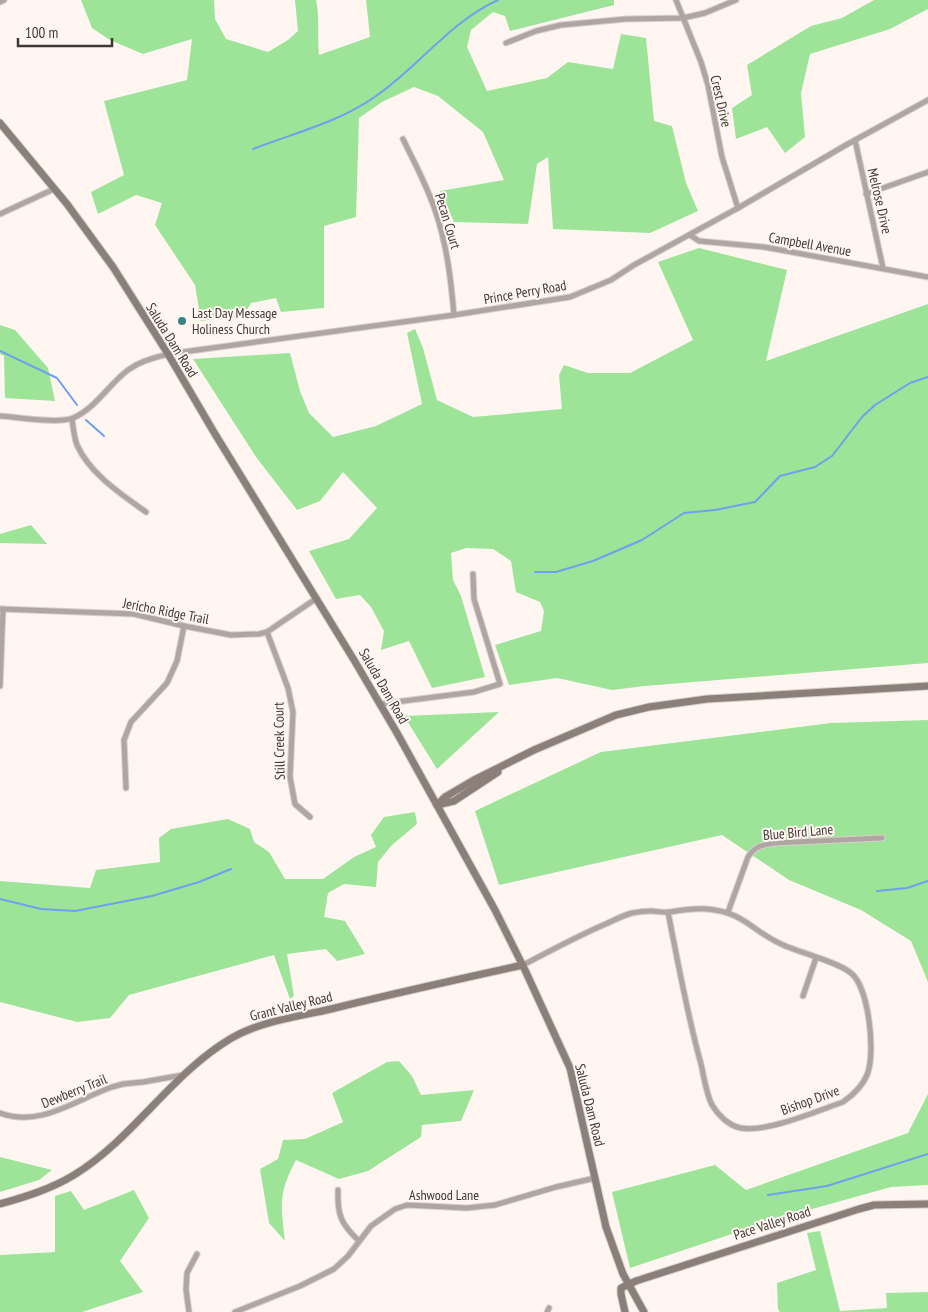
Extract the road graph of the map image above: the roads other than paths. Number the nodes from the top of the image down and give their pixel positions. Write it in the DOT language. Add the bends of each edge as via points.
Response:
graph roads {
  1 [pos="4,0"];
  2 [pos="676,0"];
  3 [pos="736,0"];
  4 [pos="0,2"];
  5 [pos="682,18"];
  6 [pos="506,42"];
  7 [pos="928,100"];
  8 [pos="0,123"];
  9 [pos="403,138"];
  10 [pos="855,140"];
  11 [pos="928,172"];
  12 [pos="54,189"];
  13 [pos="866,194"];
  14 [pos="738,208"];
  15 [pos="0,214"];
  16 [pos="690,234"];
  17 [pos="883,268"];
  18 [pos="928,277"];
  19 [pos="454,315"];
  20 [pos="168,354"];
  21 [pos="0,416"];
  22 [pos="72,419"];
  23 [pos="146,512"];
  24 [pos="473,574"];
  25 [pos="317,598"];
  26 [pos="1,609"];
  27 [pos="184,626"];
  28 [pos="267,632"];
  29 [pos="0,686"];
  30 [pos="928,686"];
  31 [pos="380,704"];
  32 [pos="126,788"];
  33 [pos="437,805"];
  34 [pos="310,817"];
  35 [pos="882,838"];
  36 [pos="668,912"];
  37 [pos="728,912"];
  38 [pos="816,958"];
  39 [pos="523,965"];
  40 [pos="803,996"];
  41 [pos="186,1074"];
  42 [pos="0,1113"];
  43 [pos="595,1178"];
  44 [pos="338,1190"];
  45 [pos="0,1204"];
  46 [pos="928,1204"];
  47 [pos="358,1241"];
  48 [pos="197,1254"];
  49 [pos="628,1284"];
  50 [pos="189,1312"];
  51 [pos="234,1312"];
  52 [pos="625,1312"];
  53 [pos="644,1312"];
  1 -- 4 [label="street"];
  2 -- 5 [label="street, Crest Drive"];
  3 -- 5 [label="street" via="705,13"];
  5 -- 6 [label="street" via="561,25"];
  5 -- 14 [label="street, Crest Drive" via="708,85 722,157"];
  7 -- 10 [label="street, Prince Perry Road"];
  8 -- 12 [label="street, Saluda Dam Road"];
  9 -- 19 [label="street, Pecan Court" via="446,247"];
  10 -- 13 [label="street, Melrose Drive"];
  10 -- 14 [label="street, Prince Perry Road"];
  11 -- 13 [label="street"];
  12 -- 15 [label="street"];
  12 -- 20 [label="street, Saluda Dam Road" via="113,267"];
  13 -- 17 [label="street, Melrose Drive"];
  14 -- 16 [label="street, Prince Perry Road"];
  16 -- 17 [label="street, Campbell Avenue" via="699,240 764,247"];
  16 -- 19 [label="street, Prince Perry Road" via="611,280 570,297"];
  17 -- 18 [label="street, Campbell Avenue"];
  19 -- 20 [label="street, Prince Perry Road"];
  20 -- 22 [label="street, Prince Perry Road" via="128,370 91,407"];
  20 -- 25 [label="street, Saluda Dam Road"];
  21 -- 22 [label="street"];
  22 -- 23 [label="street" via="76,444 86,460 112,487"];
  24 -- 31 [label="street" via="474,599 500,684 474,692"];
  25 -- 28 [label="street, Jericho Ridge Trail"];
  25 -- 31 [label="street, Saluda Dam Road"];
  26 -- 27 [label="street, Jericho Ridge Trail" via="134,614"];
  26 -- 29 [label="street"];
  27 -- 28 [label="street, Jericho Ridge Trail" via="231,635"];
  27 -- 32 [label="street" via="177,661 167,683 130,722 124,740"];
  28 -- 34 [label="street, Still Creek Court" via="288,688 293,712 290,778 295,804"];
  30 -- 33 [label="street" via="707,699 649,707 616,715 534,750 454,801"];
  31 -- 33 [label="street, Saluda Dam Road"];
  33 -- 39 [label="street, Saluda Dam Road"];
  35 -- 37 [label="street, Blue Bird Lane" via="759,846 748,857"];
  36 -- 37 [label="street, Bishop Drive" via="705,909"];
  36 -- 38 [label="street, Bishop Drive" via="691,1024 712,1104 721,1116 738,1128 766,1128 843,1102 862,1086 868,1073 870,1044 866,1003 861,989 851,973"];
  36 -- 39 [label="street, Bishop Drive" via="631,914"];
  37 -- 38 [label="street, Bishop Drive" via="780,944"];
  38 -- 40 [label="street"];
  39 -- 41 [label="street, Grant Valley Road" via="250,1029 228,1040"];
  39 -- 43 [label="street, Saluda Dam Road" via="570,1068"];
  41 -- 42 [label="street, Dewberry Trail" via="117,1085 42,1116 22,1118"];
  41 -- 45 [label="street, Grant Valley Road" via="112,1145 74,1175 29,1196"];
  43 -- 47 [label="street, Ashwood Lane" via="496,1205 467,1208 407,1205 381,1218"];
  43 -- 49 [label="street, Saluda Dam Road" via="606,1227"];
  44 -- 47 [label="street" via="339,1216"];
  46 -- 49 [label="street, Pace Valley Road" via="859,1208"];
  47 -- 51 [label="street, Ashwood Lane" via="348,1256 322,1276"];
  48 -- 50 [label="street" via="187,1274"];
  49 -- 52 [label="street" via="621,1288"];
  49 -- 53 [label="street, Saluda Dam Road"];
}
